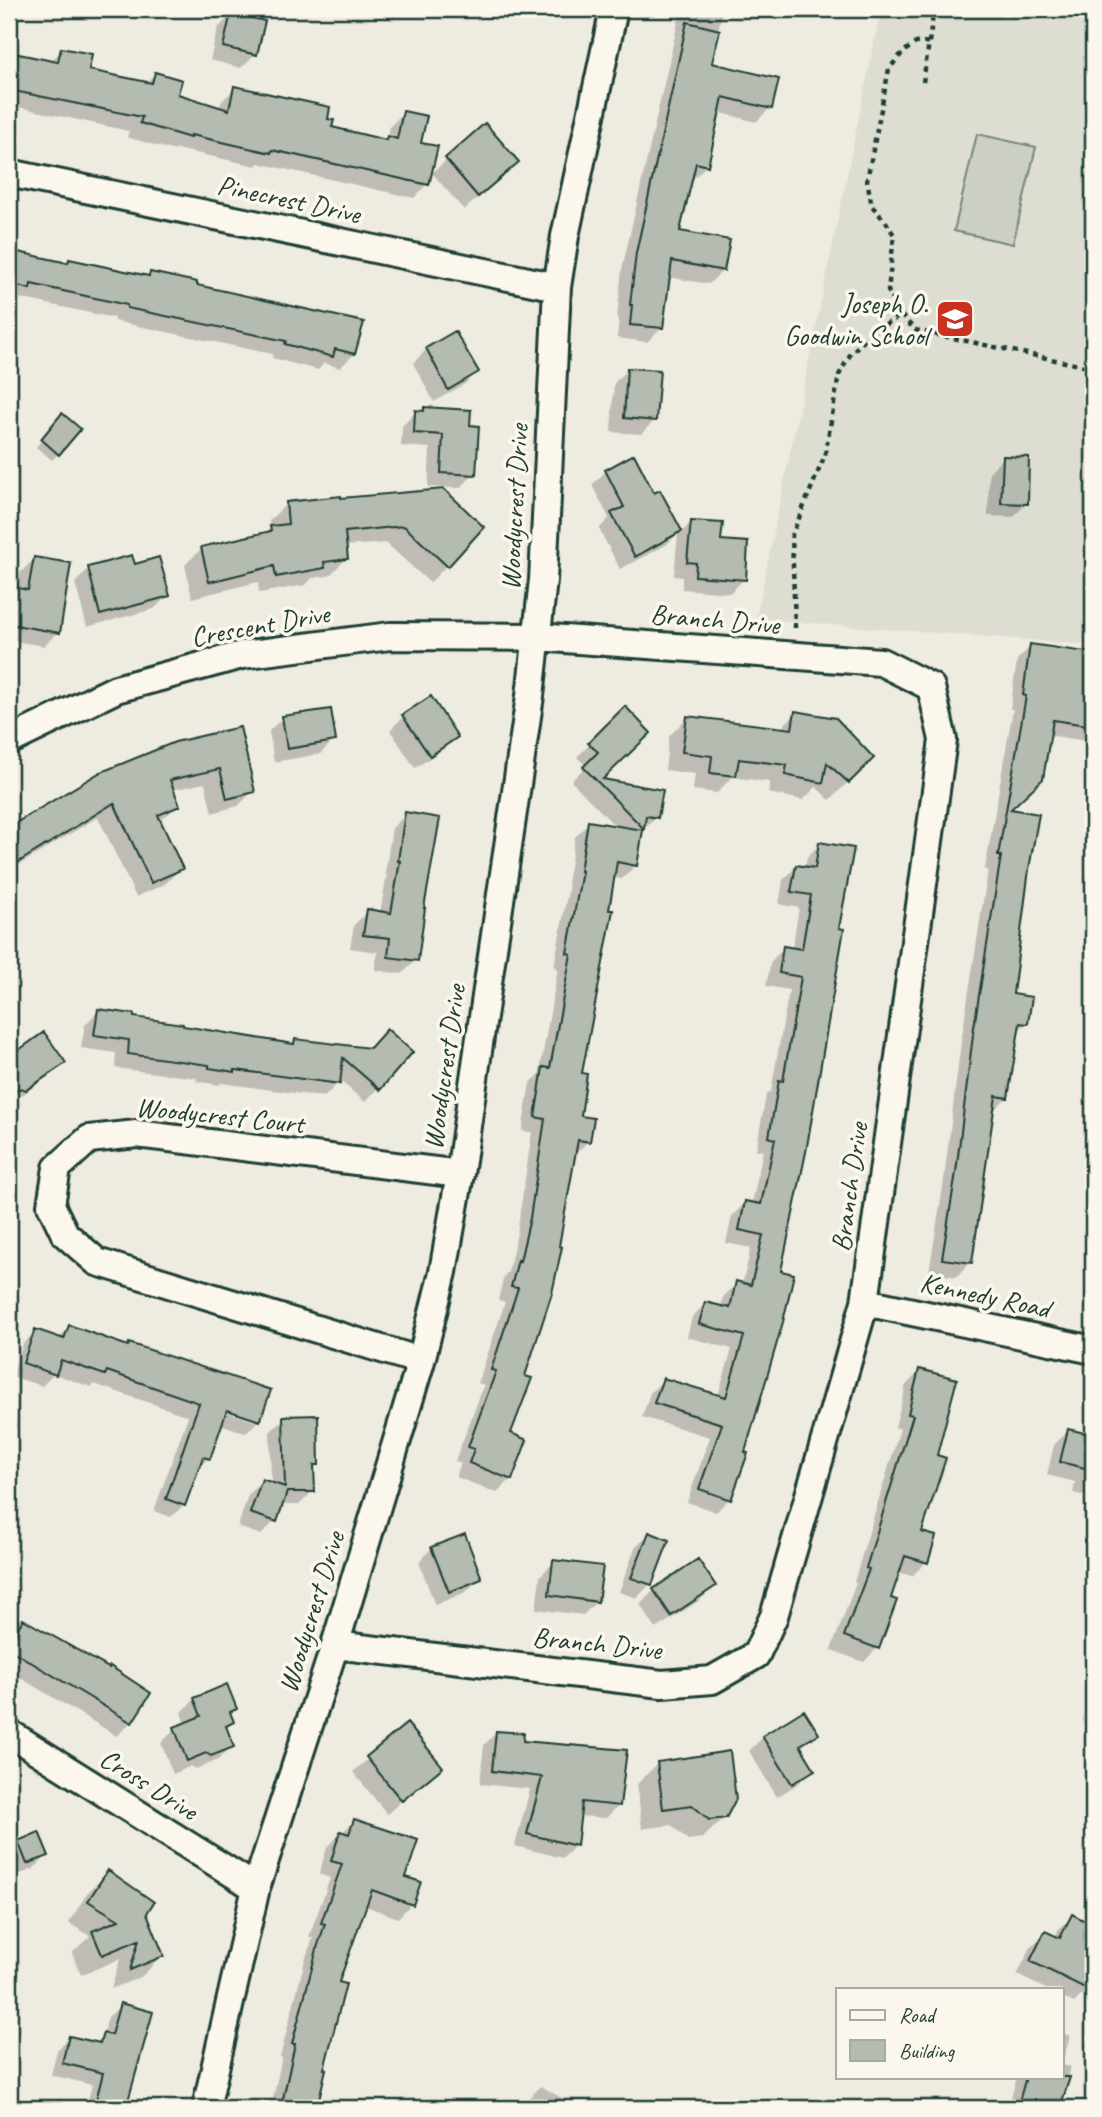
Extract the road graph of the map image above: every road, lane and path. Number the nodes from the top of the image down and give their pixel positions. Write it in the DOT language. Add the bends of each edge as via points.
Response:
graph roads {
  1 [pos="614,9"];
  2 [pos="934,9"];
  3 [pos="928,42"];
  4 [pos="923,82"];
  5 [pos="9,173"];
  6 [pos="557,287"];
  7 [pos="901,315"];
  8 [pos="1093,368"];
  9 [pos="537,637"];
  10 [pos="792,657"];
  11 [pos="9,741"];
  12 [pos="460,1174"];
  13 [pos="865,1302"];
  14 [pos="1093,1350"];
  15 [pos="421,1361"];
  16 [pos="335,1645"];
  17 [pos="9,1733"];
  18 [pos="256,1888"];
  19 [pos="206,2108"];
  1 -- 6 [label="street, Woodycrest Drive"];
  2 -- 3 [label="path"];
  3 -- 4 [label="path"];
  3 -- 7 [label="path" via="902,52 889,69 867,180 872,206 894,235 888,291"];
  5 -- 6 [label="street, Pinecrest Drive"];
  6 -- 9 [label="street, Woodycrest Drive" via="544,580"];
  7 -- 8 [label="path" via="915,330"];
  7 -- 10 [label="path" via="851,353 839,375 825,455 792,535 796,619"];
  9 -- 10 [label="street, Branch Drive"];
  9 -- 11 [label="street, Crescent Drive" via="390,636 242,655 116,689"];
  9 -- 12 [label="street, Woodycrest Drive"];
  10 -- 13 [label="street, Branch Drive" via="881,662 931,687 943,740"];
  12 -- 15 [label="street, Woodycrest Drive"];
  12 -- 15 [label="street, Woodycrest Court" via="137,1134 89,1139 57,1168 51,1205 65,1234 97,1262"];
  13 -- 14 [label="street, Kennedy Road"];
  13 -- 16 [label="street, Branch Drive" via="774,1616 756,1655 712,1679 662,1684"];
  15 -- 16 [label="street, Woodycrest Drive"];
  16 -- 18 [label="street, Woodycrest Drive"];
  17 -- 18 [label="street, Cross Drive"];
  18 -- 19 [label="street, Woodycrest Drive"];
}
